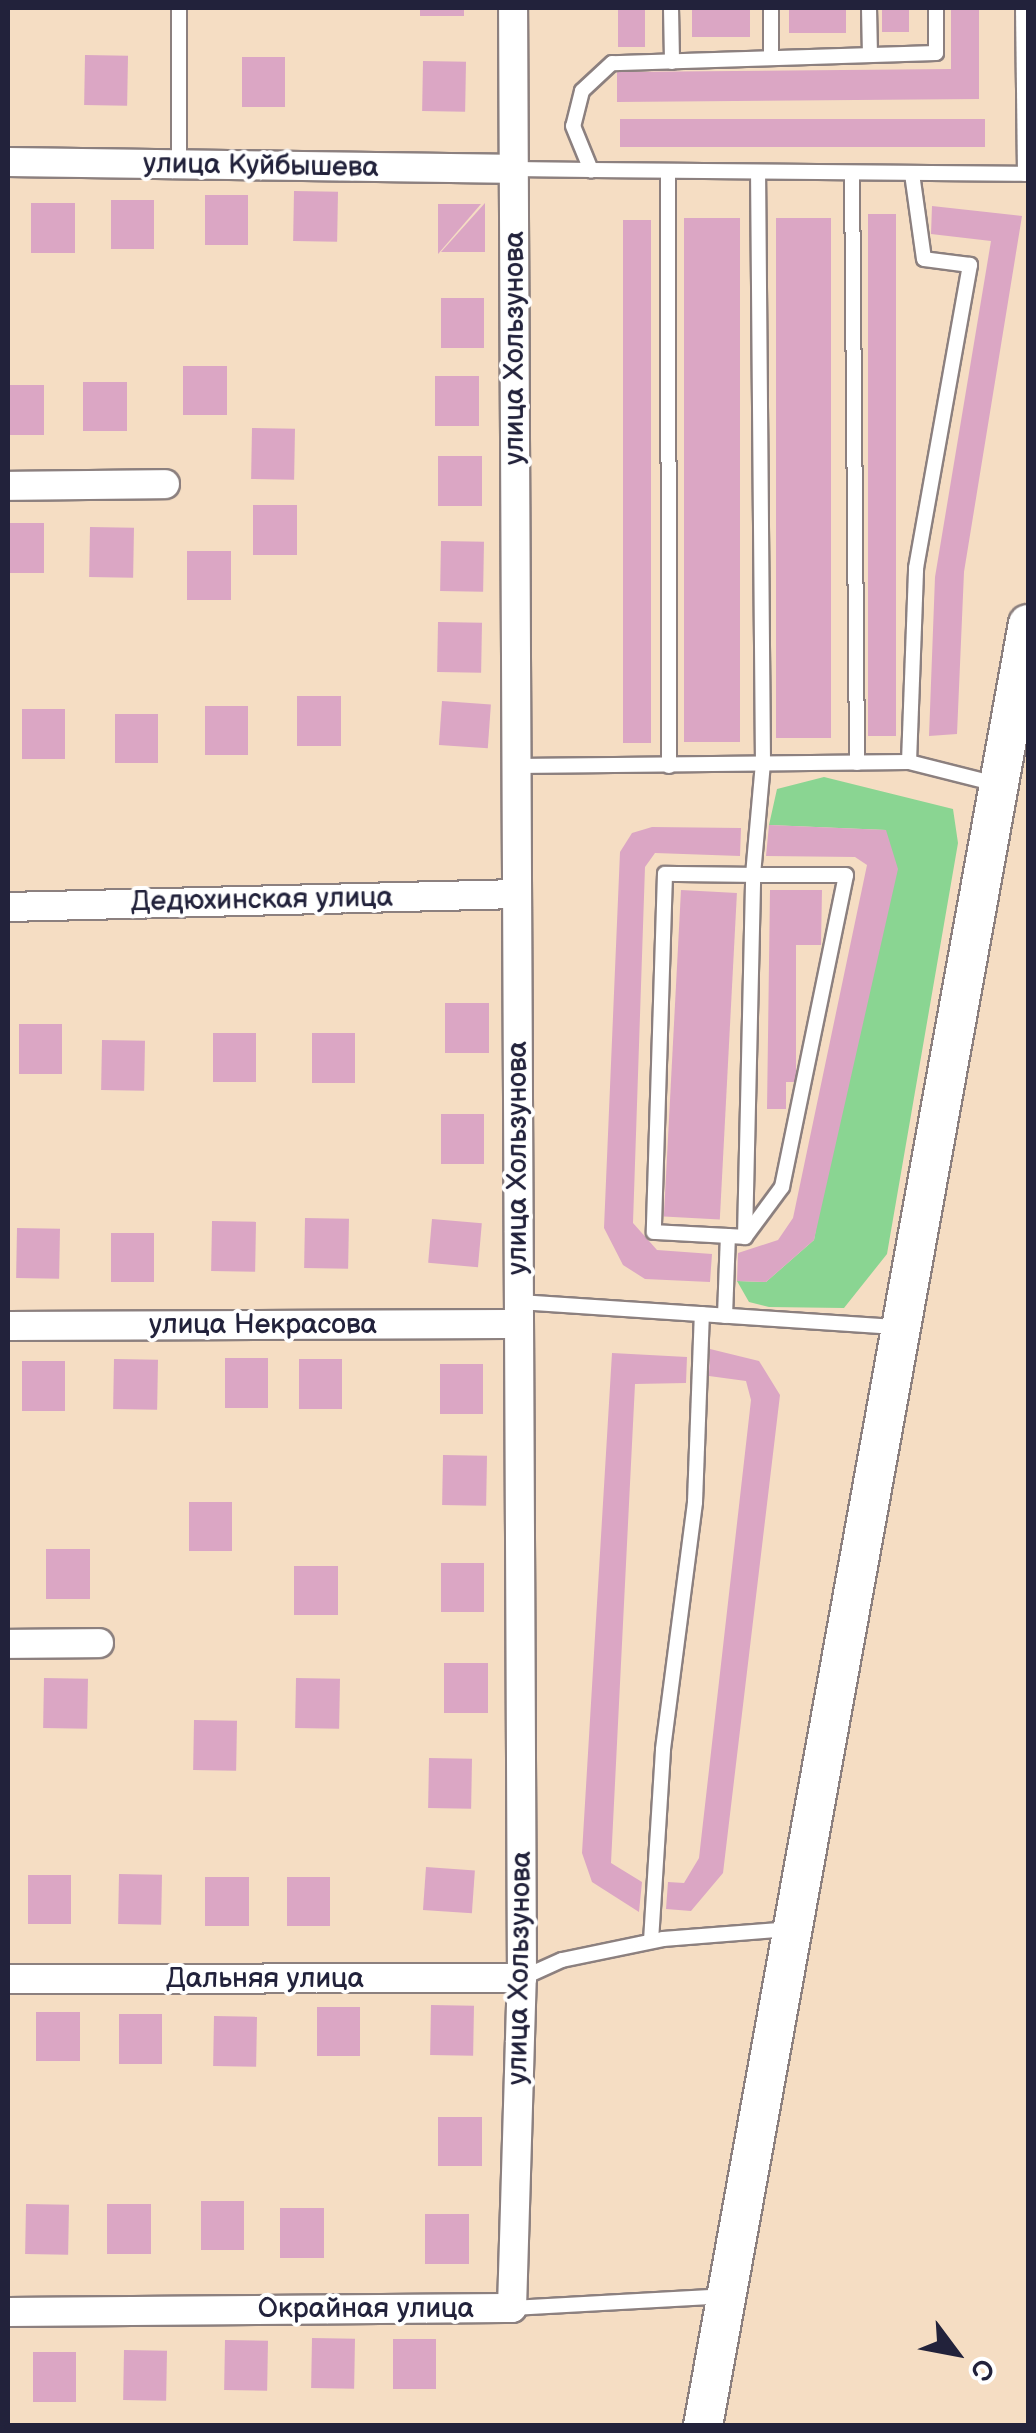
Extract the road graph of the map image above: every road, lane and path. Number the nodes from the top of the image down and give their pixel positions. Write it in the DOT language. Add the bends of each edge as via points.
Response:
graph roads {
  1 [pos="178,8"];
  2 [pos="513,8"];
  3 [pos="672,8"];
  4 [pos="770,8"];
  5 [pos="869,8"];
  6 [pos="936,8"];
  7 [pos="1023,8"];
  8 [pos="870,55"];
  9 [pos="772,58"];
  10 [pos="672,62"];
  11 [pos="8,162"];
  12 [pos="179,165"];
  13 [pos="514,169"];
  14 [pos="591,170"];
  15 [pos="668,172"];
  16 [pos="758,172"];
  17 [pos="852,173"];
  18 [pos="912,174"];
  19 [pos="1027,174"];
  20 [pos="165,484"];
  21 [pos="8,486"];
  22 [pos="1028,624"];
  23 [pos="857,762"];
  24 [pos="909,762"];
  25 [pos="763,764"];
  26 [pos="516,766"];
  27 [pos="669,766"];
  28 [pos="1001,786"];
  29 [pos="753,875"];
  30 [pos="517,894"];
  31 [pos="8,907"];
  32 [pos="728,1236"];
  33 [pos="745,1237"];
  34 [pos="519,1313"];
  35 [pos="702,1314"];
  36 [pos="725,1316"];
  37 [pos="8,1326"];
  38 [pos="904,1328"];
  39 [pos="8,1644"];
  40 [pos="98,1644"];
  41 [pos="795,1929"];
  42 [pos="651,1941"];
  43 [pos="522,1978"];
  44 [pos="8,1979"];
  45 [pos="725,2296"];
  46 [pos="512,2308"];
  47 [pos="8,2312"];
  48 [pos="703,2426"];
  1 -- 12 [label="lane"];
  2 -- 13 [label="street, улица Хользунова"];
  3 -- 10 [label="lane"];
  4 -- 9 [label="lane"];
  5 -- 8 [label="lane"];
  6 -- 8 [label="lane" via="936,52"];
  7 -- 19 [label="lane"];
  8 -- 9 [label="lane"];
  9 -- 10 [label="lane"];
  10 -- 14 [label="lane" via="612,64 582,90 574,126"];
  11 -- 12 [label="street, улица Куйбышева"];
  12 -- 13 [label="street, улица Куйбышева"];
  13 -- 14 [label="lane"];
  13 -- 26 [label="street, улица Хользунова"];
  14 -- 15 [label="lane"];
  15 -- 16 [label="lane"];
  15 -- 27 [label="lane"];
  16 -- 17 [label="lane"];
  16 -- 25 [label="lane"];
  17 -- 18 [label="lane"];
  17 -- 23 [label="lane"];
  18 -- 19 [label="lane"];
  18 -- 24 [label="lane" via="924,258 970,265 916,568"];
  20 -- 21 [label="street"];
  22 -- 28 [label="main road"];
  23 -- 24 [label="lane"];
  23 -- 25 [label="lane"];
  24 -- 28 [label="lane"];
  25 -- 27 [label="lane"];
  25 -- 29 [label="lane"];
  26 -- 27 [label="lane"];
  26 -- 30 [label="street, улица Хользунова"];
  28 -- 38 [label="main road"];
  29 -- 32 [label="lane" via="665,874 654,1232"];
  29 -- 33 [label="lane"];
  29 -- 33 [label="lane" via="846,875 782,1187"];
  30 -- 31 [label="street, Дедюхинская улица"];
  30 -- 34 [label="street, улица Хользунова"];
  32 -- 33 [label="lane"];
  32 -- 36 [label="lane"];
  34 -- 35 [label="lane"];
  34 -- 37 [label="street, улица Некрасова"];
  34 -- 43 [label="street, улица Хользунова"];
  35 -- 36 [label="lane"];
  35 -- 42 [label="lane" via="695,1502 663,1749"];
  36 -- 38 [label="lane"];
  38 -- 41 [label="main road"];
  39 -- 40 [label="street"];
  41 -- 42 [label="lane"];
  41 -- 45 [label="main road"];
  42 -- 43 [label="lane"];
  43 -- 44 [label="street, Дальняя улица"];
  43 -- 46 [label="street, улица Хользунова"];
  45 -- 46 [label="lane, Окрайная улица"];
  45 -- 48 [label="main road"];
  46 -- 47 [label="street, Окрайная улица"];
}
